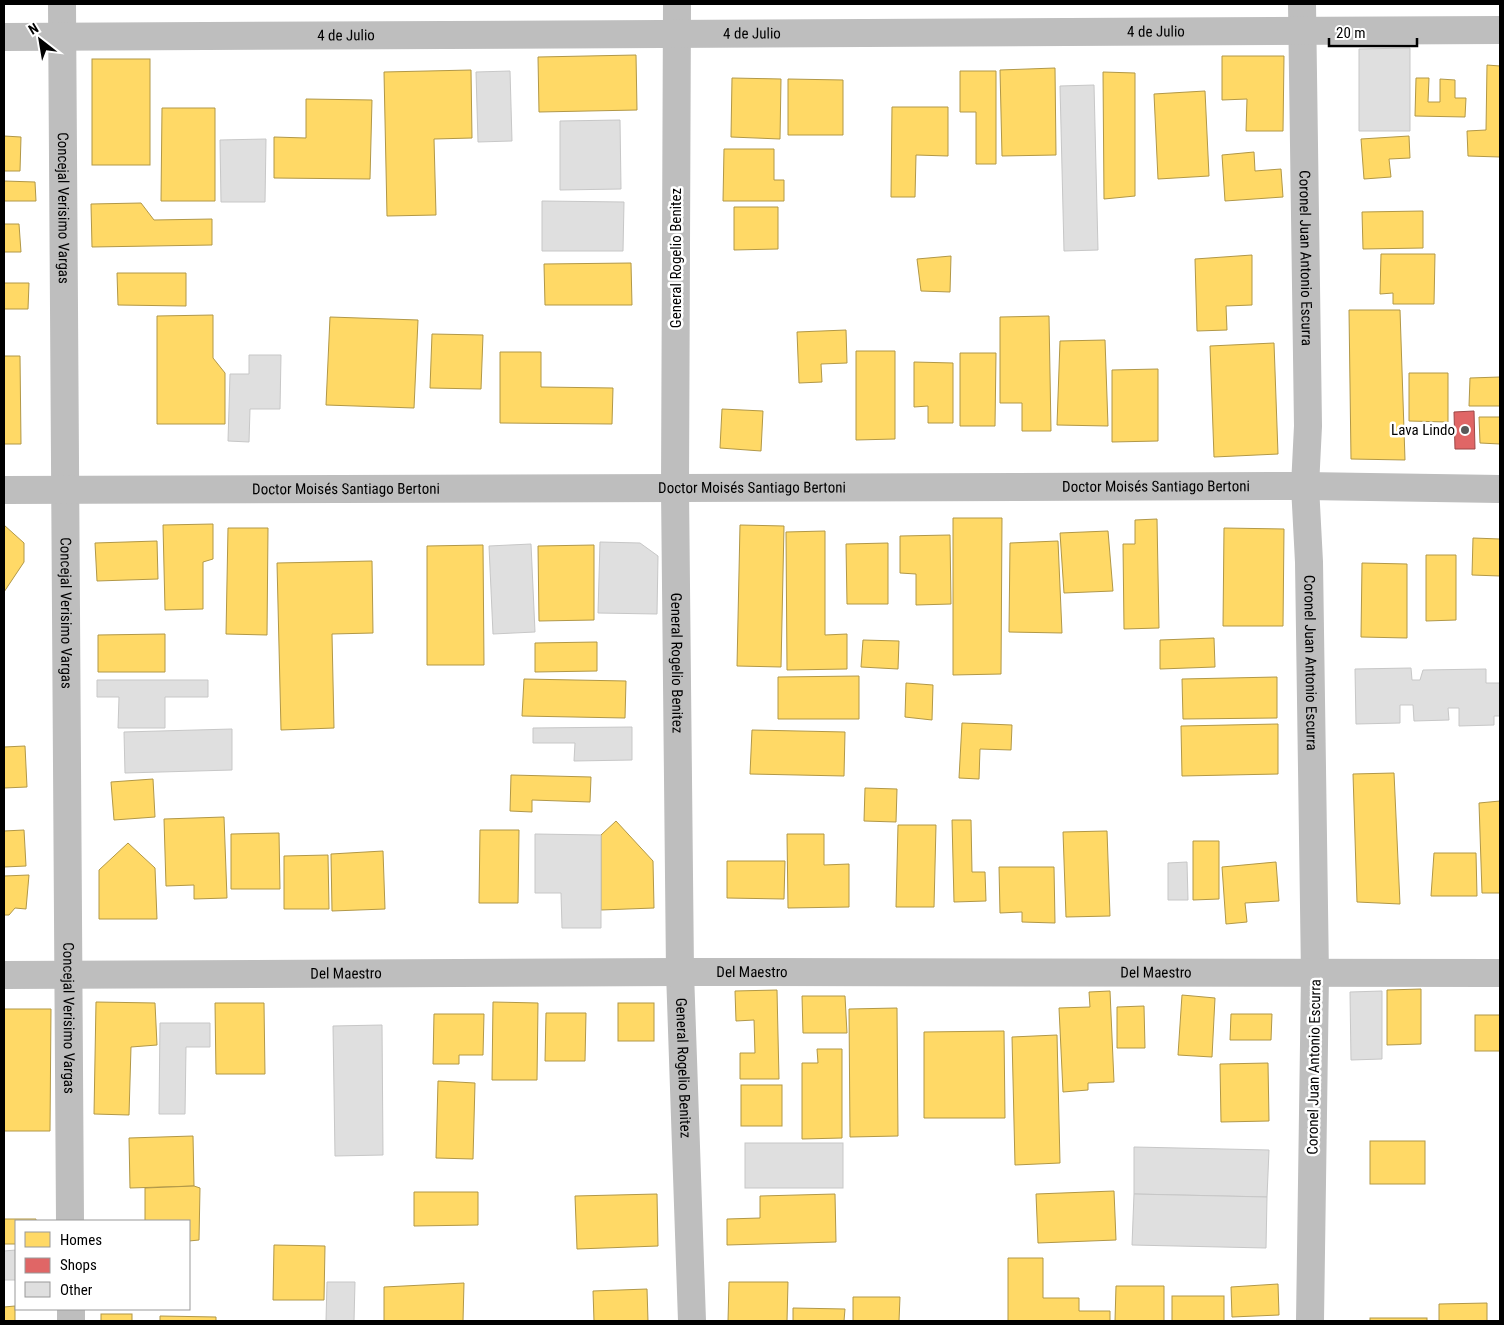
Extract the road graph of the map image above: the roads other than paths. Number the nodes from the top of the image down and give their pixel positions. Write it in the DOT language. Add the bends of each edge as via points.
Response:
graph roads {
  1 [pos="62,4"];
  2 [pos="677,4"];
  3 [pos="1302,4"];
  4 [pos="1500,30"];
  5 [pos="1302,31"];
  6 [pos="676,35"];
  7 [pos="62,36"];
  8 [pos="4,37"];
  9 [pos="1304,486"];
  10 [pos="66,489"];
  11 [pos="675,489"];
  12 [pos="1500,489"];
  13 [pos="4,490"];
  14 [pos="680,972"];
  15 [pos="1500,973"];
  16 [pos="67,974"];
  17 [pos="4,975"];
  18 [pos="1315,975"];
  19 [pos="70,1220"];
  20 [pos="692,1321"];
  21 [pos="1310,1321"];
  1 -- 7 [label="street, Concejal Verisimo Vargas"];
  2 -- 6 [label="street, General Rogelio Benitez"];
  3 -- 5 [label="street, Coronel Juan Antonio Escurra"];
  4 -- 5 [label="street, 4 de Julio"];
  5 -- 6 [label="street, 4 de Julio"];
  5 -- 9 [label="street, Coronel Juan Antonio Escurra" via="1308,426"];
  6 -- 7 [label="street, 4 de Julio"];
  6 -- 11 [label="street, General Rogelio Benitez"];
  7 -- 8 [label="street, 4 de Julio"];
  7 -- 10 [label="street, Concejal Verisimo Vargas"];
  9 -- 11 [label="street, Doctor Moisés Santiago Bertoni"];
  9 -- 12 [label="street, Doctor Moisés Santiago Bertoni"];
  9 -- 18 [label="street, Coronel Juan Antonio Escurra" via="1310,562"];
  10 -- 11 [label="street, Doctor Moisés Santiago Bertoni"];
  10 -- 13 [label="street, Doctor Moisés Santiago Bertoni"];
  10 -- 16 [label="street, Concejal Verisimo Vargas"];
  11 -- 14 [label="street, General Rogelio Benitez"];
  14 -- 16 [label="street, Del Maestro"];
  14 -- 18 [label="street, Del Maestro"];
  14 -- 20 [label="street, General Rogelio Benitez"];
  15 -- 18 [label="street, Del Maestro"];
  16 -- 17 [label="street, Del Maestro"];
  16 -- 19 [label="street, Concejal Verisimo Vargas"];
  18 -- 21 [label="street, Coronel Juan Antonio Escurra"];
}
